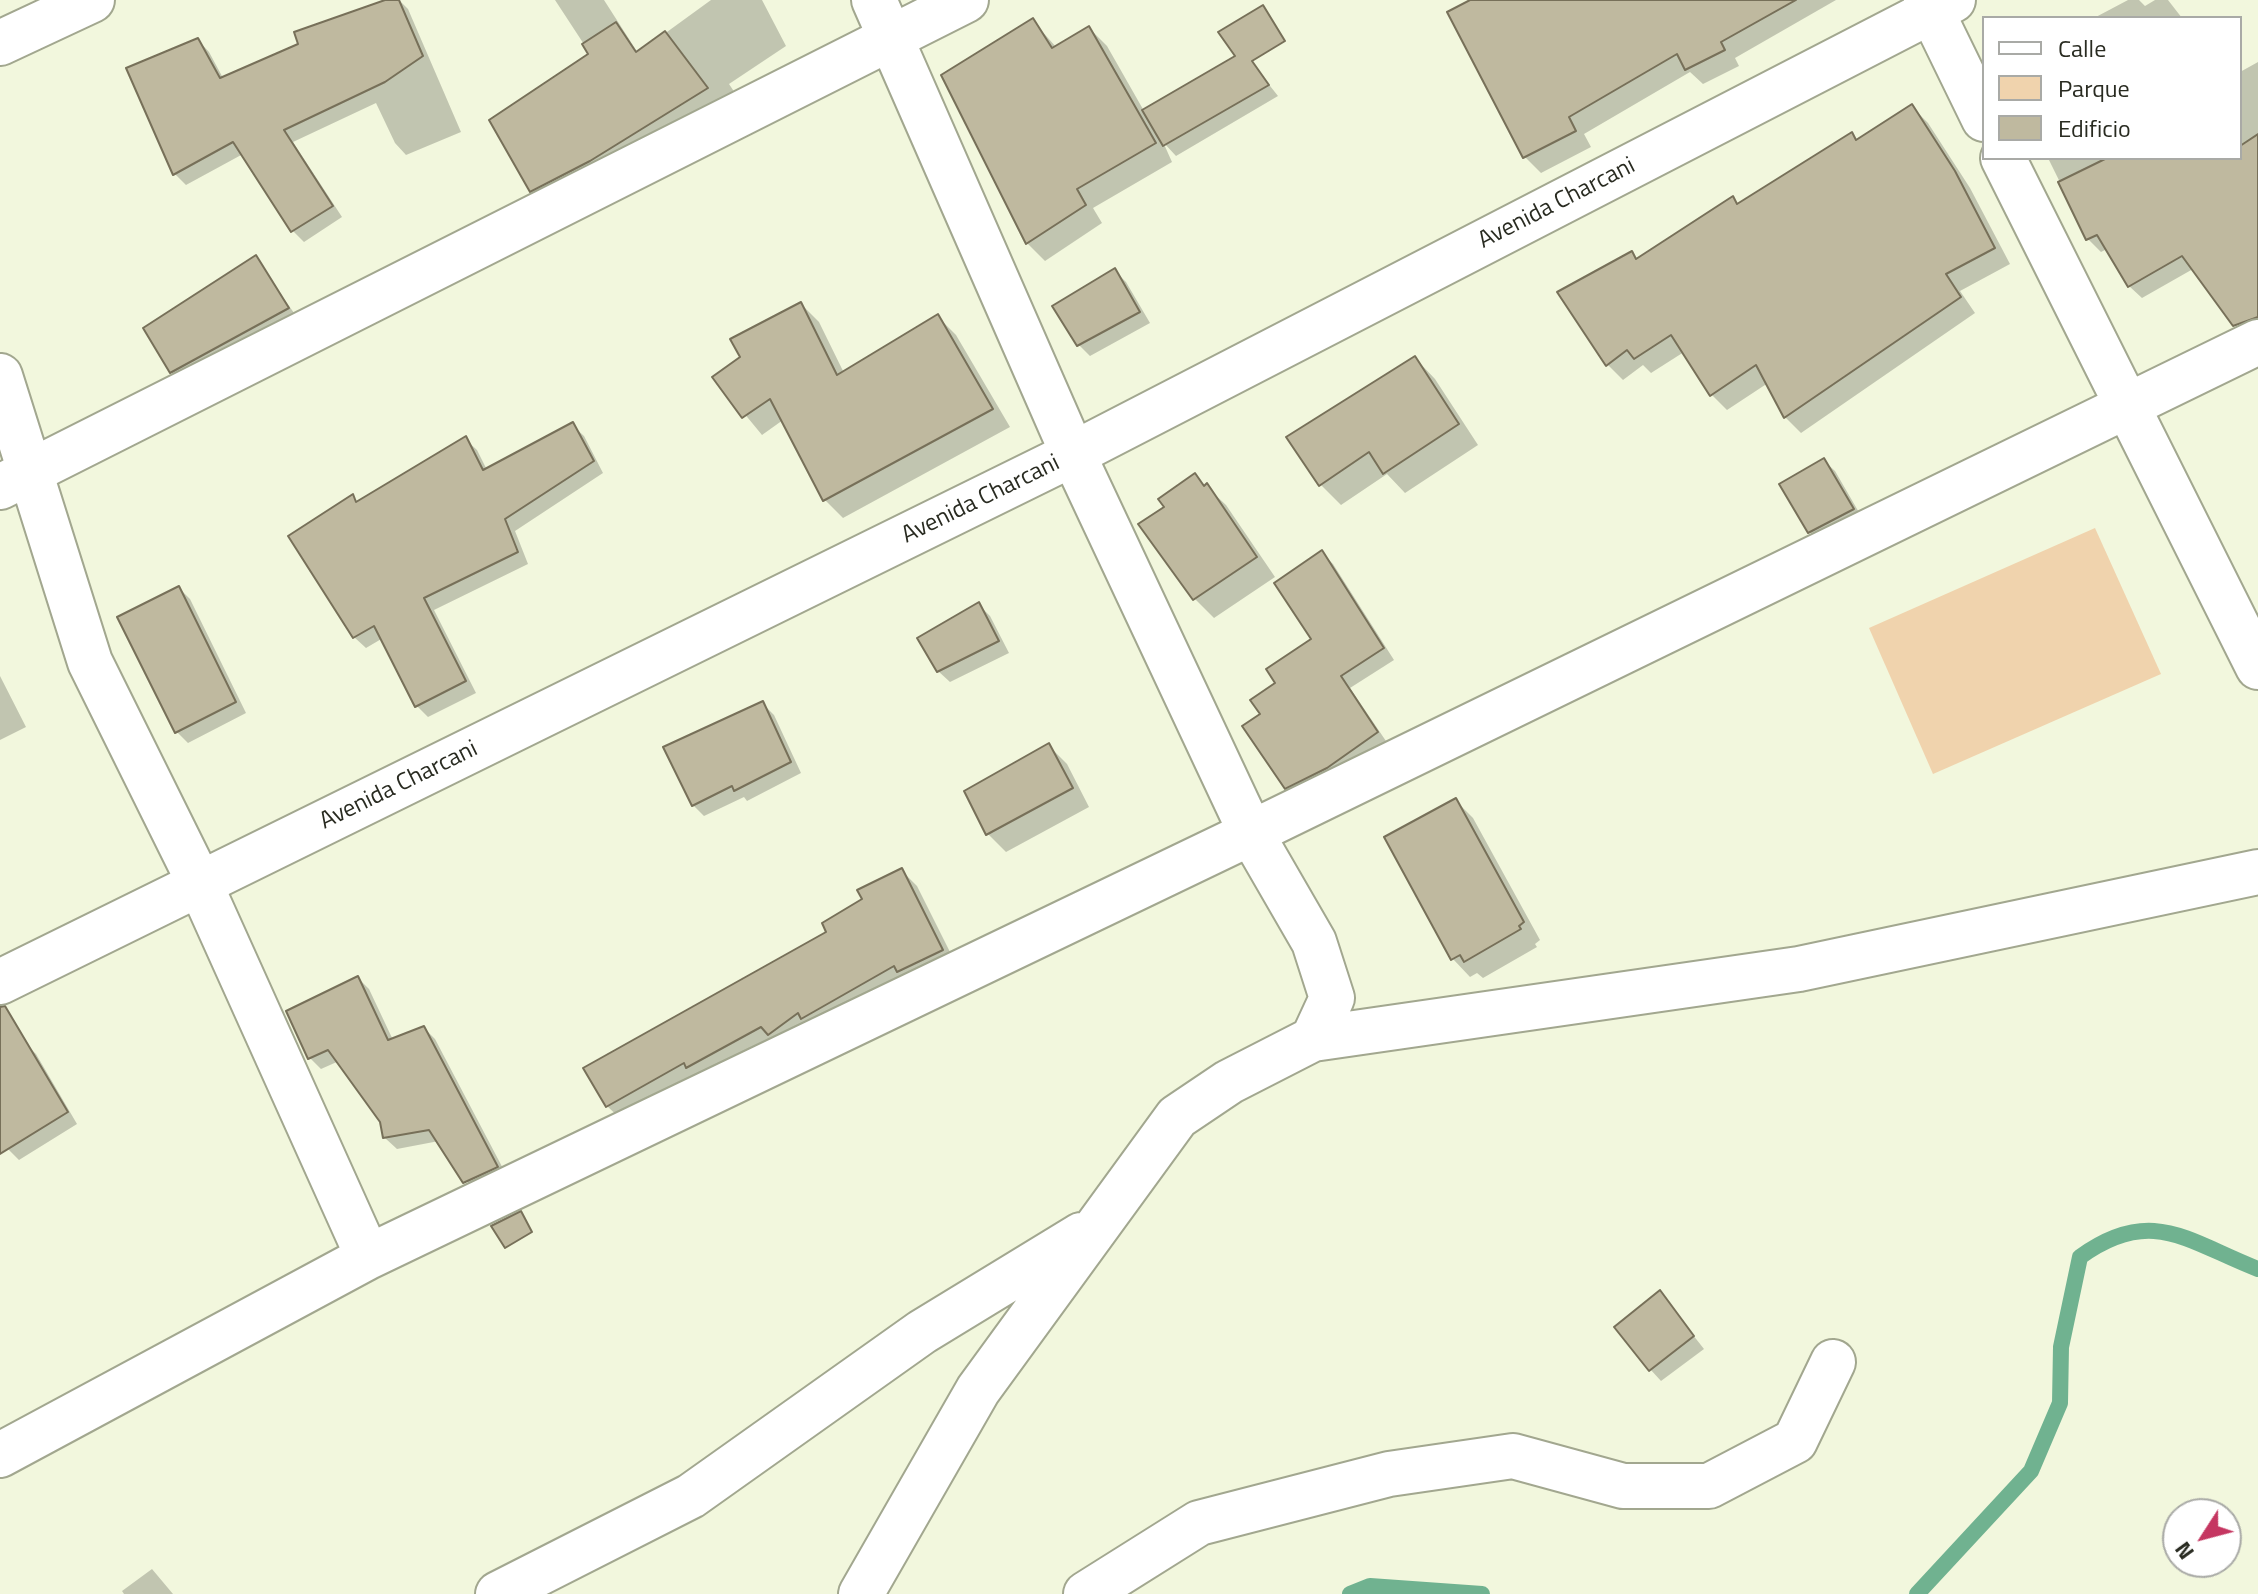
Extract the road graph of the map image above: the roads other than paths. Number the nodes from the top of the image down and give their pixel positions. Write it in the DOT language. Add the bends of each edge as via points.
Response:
graph roads {
  1 [pos="92,0"];
  2 [pos="966,0"];
  3 [pos="1936,4"];
  4 [pos="882,19"];
  5 [pos="0,43"];
  6 [pos="1982,114"];
  7 [pos="2004,160"];
  8 [pos="2258,342"];
  9 [pos="0,376"];
  10 [pos="2126,406"];
  11 [pos="1073,454"];
  12 [pos="16,480"];
  13 [pos="2258,667"];
  14 [pos="1251,833"];
  15 [pos="2258,872"];
  16 [pos="200,884"];
  17 [pos="0,982"];
  18 [pos="1313,1039"];
  19 [pos="1097,1226"];
  20 [pos="368,1257"];
  21 [pos="1833,1362"];
  22 [pos="0,1455"];
  23 [pos="498,1594"];
  24 [pos="861,1594"];
  25 [pos="1086,1594"];
  1 -- 5 [label="street"];
  2 -- 4 [label="street"];
  3 -- 6 [label="street"];
  3 -- 11 [label="street, Avenida Charcani"];
  4 -- 11 [label="street"];
  4 -- 12 [label="street"];
  7 -- 10 [label="street"];
  8 -- 10 [label="street"];
  9 -- 12 [label="street"];
  10 -- 13 [label="street"];
  10 -- 14 [label="street"];
  11 -- 14 [label="street"];
  11 -- 16 [label="street, Avenida Charcani"];
  12 -- 16 [label="street" via="90,662"];
  14 -- 18 [label="street" via="1314,942 1332,998"];
  14 -- 20 [label="street"];
  15 -- 18 [label="street" via="1799,969"];
  16 -- 17 [label="street, Avenida Charcani"];
  16 -- 20 [label="street"];
  18 -- 19 [label="street" via="1229,1082 1177,1117"];
  19 -- 23 [label="street" via="922,1332 691,1496"];
  19 -- 24 [label="street" via="978,1390"];
  20 -- 22 [label="street"];
  21 -- 25 [label="street" via="1795,1441 1709,1486 1623,1486 1513,1456 1389,1474 1199,1523"];
}
